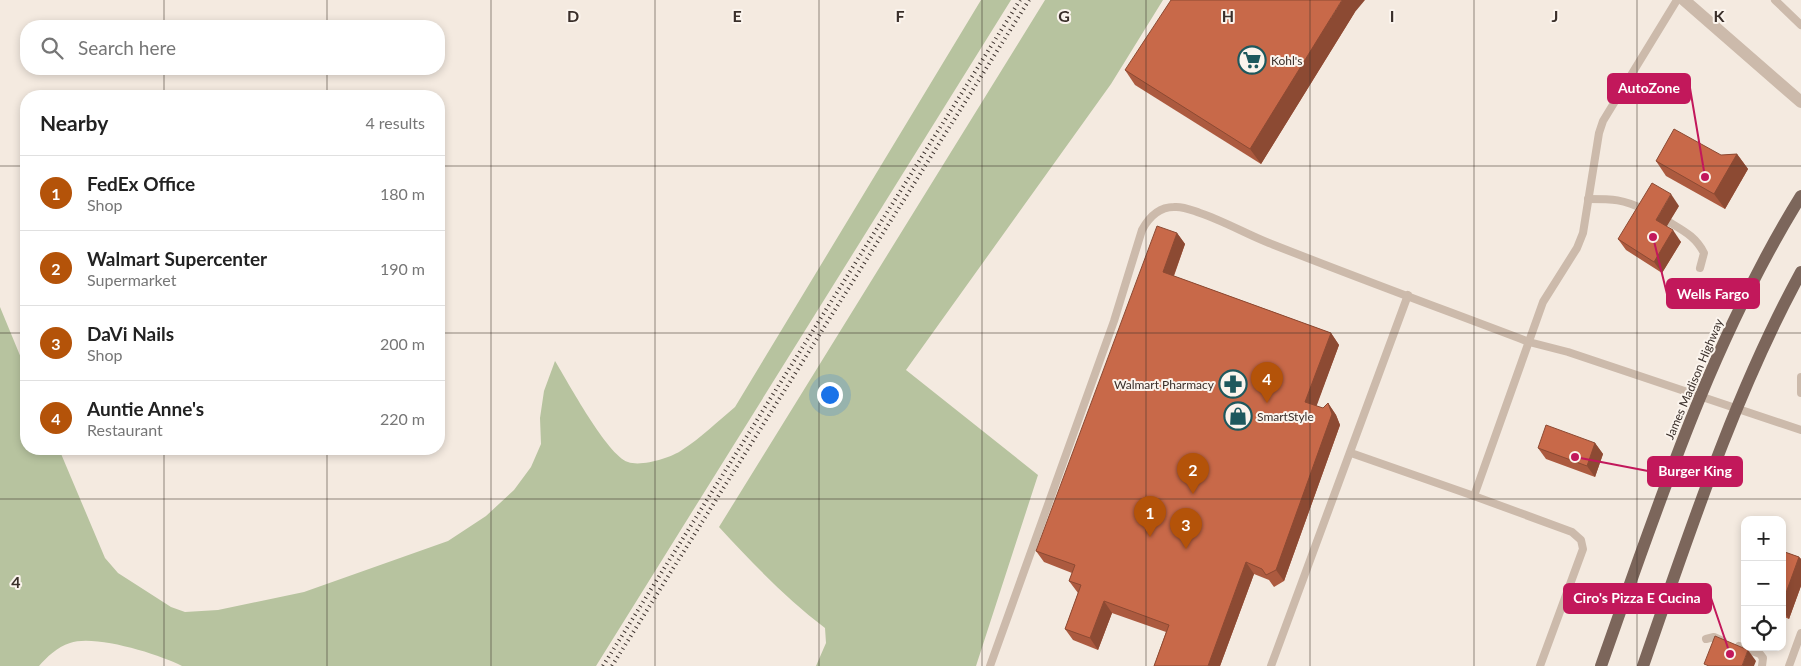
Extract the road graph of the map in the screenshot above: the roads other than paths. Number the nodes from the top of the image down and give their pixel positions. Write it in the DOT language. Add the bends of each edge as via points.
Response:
graph roads {
  1 [pos="1677,0"];
  2 [pos="1684,0"];
  3 [pos="1774,0"];
  4 [pos="1801,25"];
  5 [pos="1801,102"];
  6 [pos="1801,196"];
  7 [pos="1588,199"];
  8 [pos="1649,212"];
  9 [pos="1669,222"];
  10 [pos="1700,268"];
  11 [pos="1801,272"];
  12 [pos="1408,296"];
  13 [pos="1529,342"];
  14 [pos="1801,377"];
  15 [pos="1801,393"];
  16 [pos="1700,395"];
  17 [pos="1738,408"];
  18 [pos="1801,430"];
  19 [pos="1351,454"];
  20 [pos="1474,496"];
  21 [pos="1801,633"];
  22 [pos="1706,639"];
  23 [pos="990,666"];
  24 [pos="1272,666"];
  25 [pos="1540,666"];
  26 [pos="1601,666"];
  27 [pos="1643,666"];
  28 [pos="1762,666"];
  29 [pos="1789,666"];
  1 -- 7 [label="lane" via="1603,121"];
  2 -- 5 [label="street"];
  3 -- 4 [label="lane"];
  6 -- 16 [label="main road, James Madison Highway" via="1743,300"];
  7 -- 8 [label="lane" via="1627,201"];
  7 -- 13 [label="lane" via="1577,248 1543,302"];
  9 -- 10 [label="lane" via="1699,243 1704,253"];
  11 -- 17 [label="main road" via="1758,358"];
  12 -- 13 [label="lane"];
  12 -- 19 [label="lane"];
  12 -- 23 [label="lane" via="1184,208 1163,209 1154,214 1142,230 1114,321"];
  13 -- 16 [label="lane"];
  13 -- 20 [label="lane"];
  14 -- 15 [label="lane"];
  16 -- 17 [label="lane"];
  16 -- 26 [label="main road, James Madison Highway"];
  17 -- 18 [label="lane"];
  17 -- 27 [label="main road"];
  19 -- 20 [label="lane"];
  19 -- 24 [label="lane"];
  20 -- 25 [label="lane" via="1572,532 1581,540 1583,549"];
  21 -- 29 [label="lane"];
  22 -- 28 [label="lane" via="1714,637 1760,654"];
}
